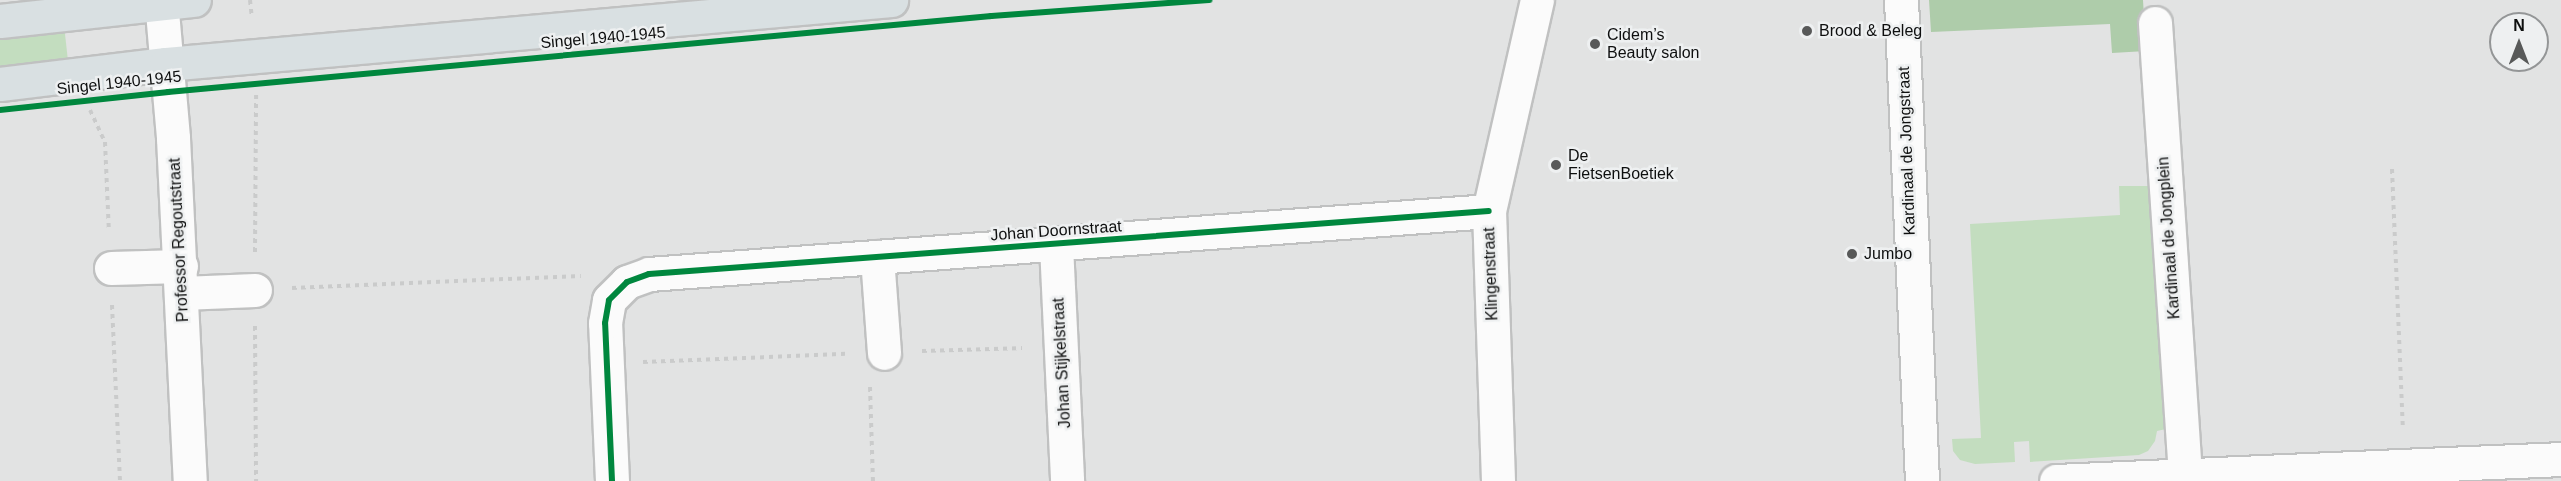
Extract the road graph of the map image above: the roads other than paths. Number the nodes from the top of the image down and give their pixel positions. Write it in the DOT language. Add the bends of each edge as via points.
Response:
graph roads {
  1 [pos="194,0"];
  2 [pos="891,0"];
  3 [pos="1537,0"];
  4 [pos="1901,0"];
  5 [pos="161,1"];
  6 [pos="0,21"];
  7 [pos="2156,23"];
  8 [pos="166,64"];
  9 [pos="0,84"];
  10 [pos="1489,211"];
  11 [pos="1056,245"];
  12 [pos="878,257"];
  13 [pos="111,268"];
  14 [pos="181,279"];
  15 [pos="255,290"];
  16 [pos="876,353"];
  17 [pos="2561,459"];
  18 [pos="2185,475"];
  19 [pos="2255,477"];
  20 [pos="190,481"];
  21 [pos="612,481"];
  22 [pos="1067,481"];
  23 [pos="1498,481"];
  24 [pos="1922,481"];
  25 [pos="2056,481"];
  1 -- 5 [label="main road"];
  2 -- 8 [label="main road, Singel 1940-1945"];
  3 -- 10 [label="street, Klingenstraat"];
  4 -- 24 [label="street, Kardinaal de Jongstraat"];
  5 -- 6 [label="main road"];
  5 -- 8 [label="street, Professor Regoutstraat"];
  7 -- 18 [label="street, Kardinaal de Jongplein"];
  8 -- 9 [label="main road, Singel 1940-1945"];
  8 -- 14 [label="street, Professor Regoutstraat"];
  10 -- 11 [label="street, Johan Doornstraat"];
  10 -- 23 [label="street, Klingenstraat"];
  11 -- 12 [label="street, Johan Doornstraat"];
  11 -- 22 [label="street, Johan Stijkelstraat"];
  12 -- 16 [label="street"];
  12 -- 21 [label="street, Johan Doornstraat" via="649,274 627,282 609,300 605,323"];
  13 -- 14 [label="street"];
  14 -- 15 [label="street"];
  14 -- 20 [label="street, Professor Regoutstraat"];
  17 -- 19 [label="street"];
  18 -- 19 [label="street"];
  18 -- 25 [label="street"];
}
